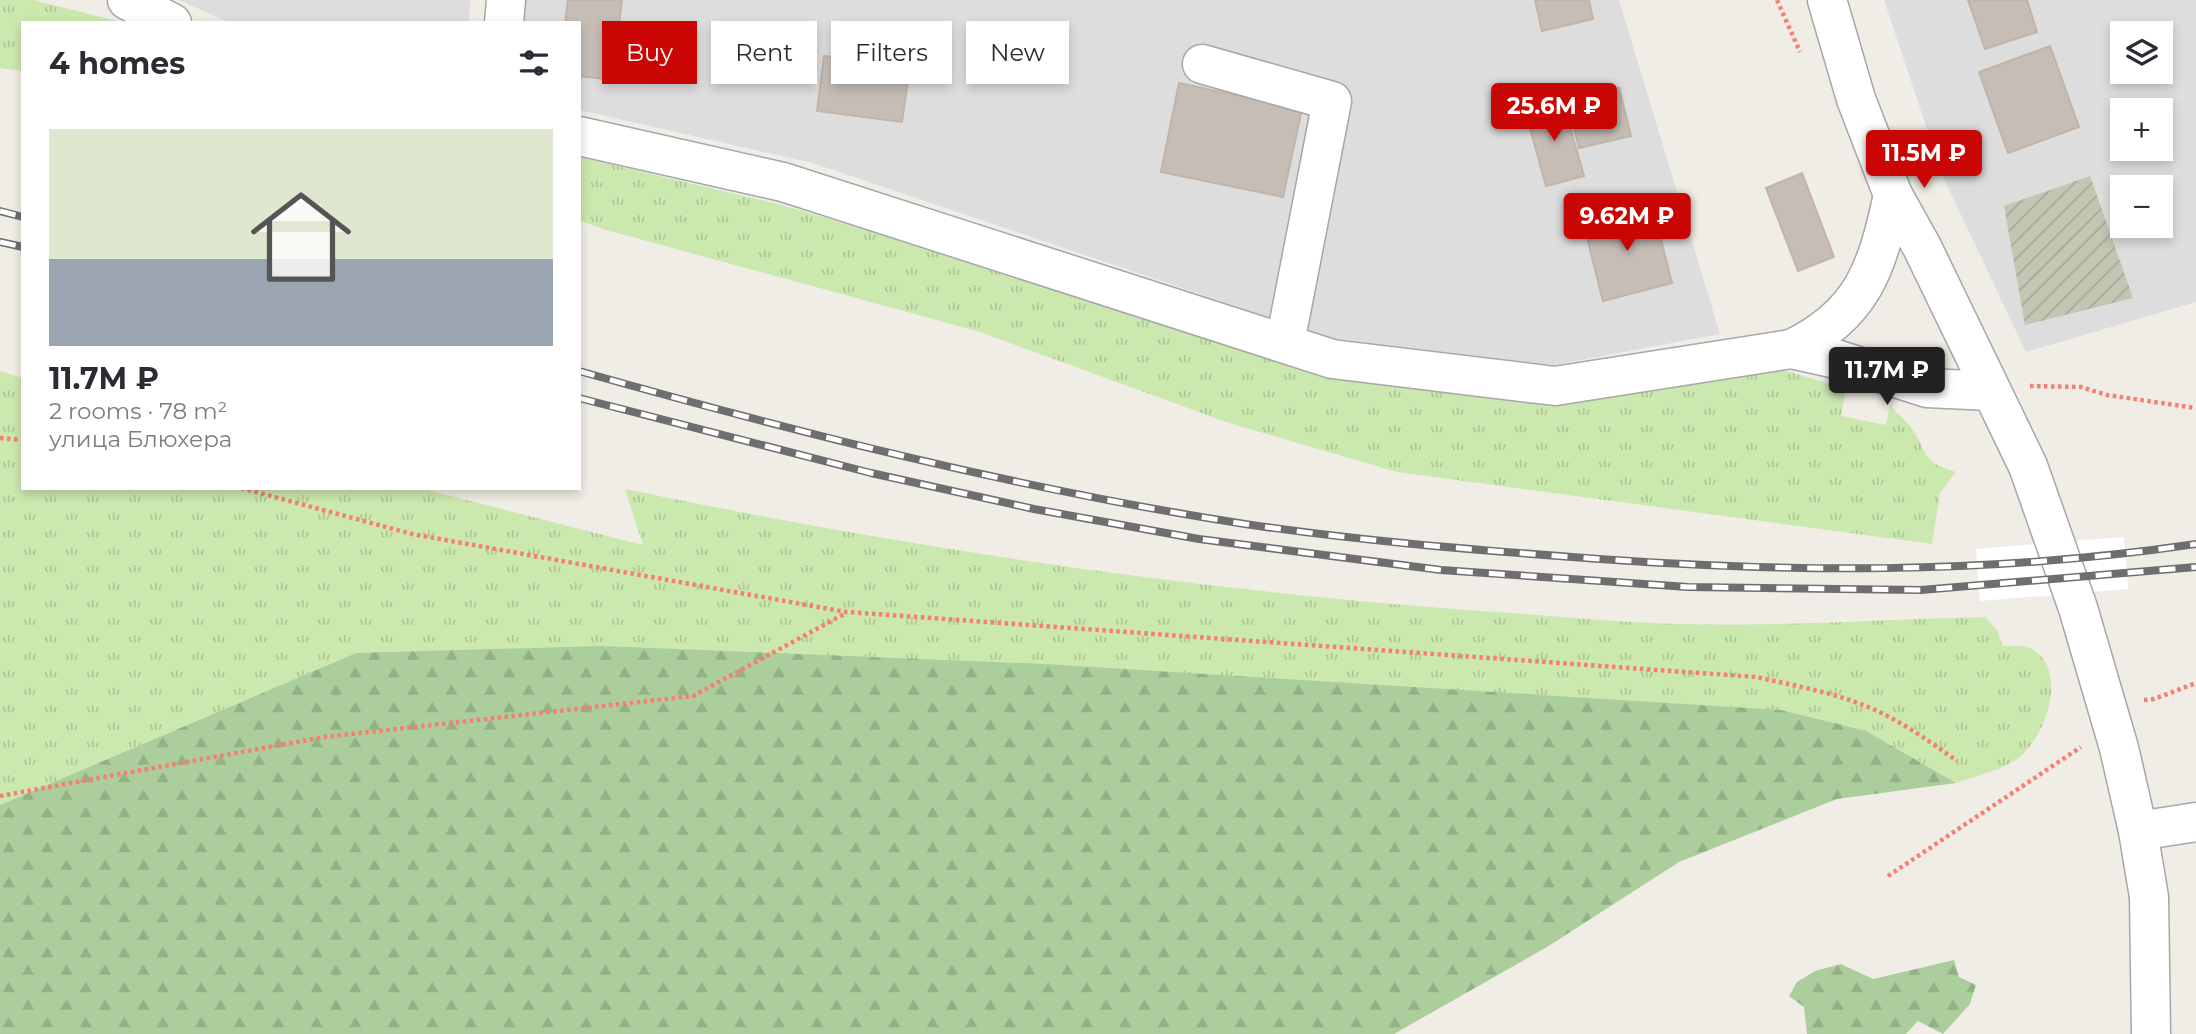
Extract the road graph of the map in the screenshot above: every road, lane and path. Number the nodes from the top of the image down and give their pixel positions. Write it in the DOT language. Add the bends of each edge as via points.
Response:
graph roads {
  1 [pos="127,0"];
  2 [pos="506,0"];
  3 [pos="1827,0"];
  4 [pos="168,21"];
  5 [pos="504,21"];
  6 [pos="1202,64"];
  7 [pos="581,136"];
  8 [pos="1893,195"];
  9 [pos="1285,343"];
  10 [pos="1791,349"];
  11 [pos="1991,391"];
  12 [pos="2196,408"];
  13 [pos="0,438"];
  14 [pos="21,440"];
  15 [pos="248,490"];
  16 [pos="846,612"];
  17 [pos="2196,683"];
  18 [pos="2107,703"];
  19 [pos="2082,746"];
  20 [pos="1957,761"];
  21 [pos="0,796"];
  22 [pos="2196,822"];
  23 [pos="2138,831"];
  24 [pos="1888,876"];
  25 [pos="2151,1034"];
  1 -- 4 [label="street"];
  2 -- 5 [label="street"];
  3 -- 8 [label="street" via="1856,99"];
  6 -- 9 [label="street" via="1332,101"];
  7 -- 9 [label="street" via="783,182"];
  8 -- 10 [label="street" via="1881,250 1863,288 1821,335"];
  8 -- 11 [label="street"];
  9 -- 10 [label="street" via="1332,359 1555,386"];
  10 -- 11 [label="street" via="1927,388"];
  11 -- 12 [label="path" via="2056,385"];
  11 -- 18 [label="street" via="2050,524"];
  13 -- 14 [label="path"];
  15 -- 16 [label="path" via="412,534"];
  16 -- 20 [label="path" via="1757,677 1868,707 1918,733"];
  16 -- 21 [label="path" via="693,696 324,737"];
  17 -- 18 [label="path" via="2154,699"];
  18 -- 23 [label="street"];
  19 -- 24 [label="path"];
  22 -- 23 [label="street"];
  23 -- 25 [label="street" via="2149,897"];
}
